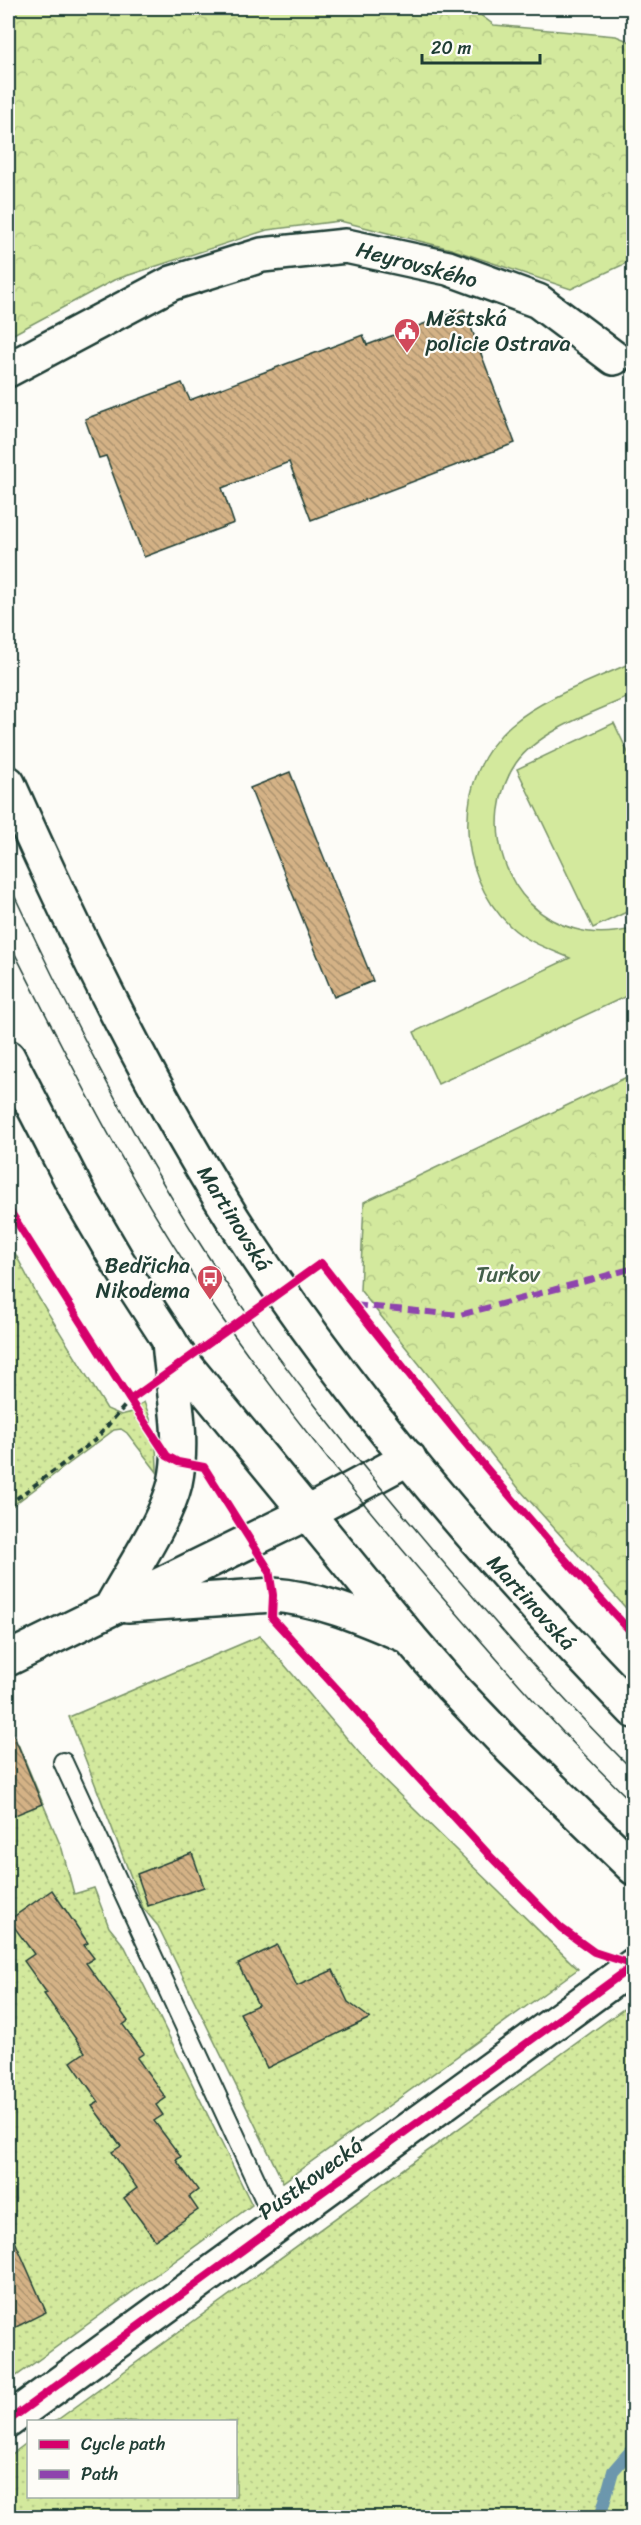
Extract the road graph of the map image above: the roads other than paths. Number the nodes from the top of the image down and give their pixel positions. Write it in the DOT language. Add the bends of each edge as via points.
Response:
graph roads {
  1 [pos="614,358"];
  2 [pos="8,370"];
  3 [pos="8,783"];
  4 [pos="8,1057"];
  5 [pos="170,1355"];
  6 [pos="409,1458"];
  7 [pos="307,1513"];
  8 [pos="112,1606"];
  9 [pos="409,1637"];
  10 [pos="8,1659"];
  11 [pos="633,1711"];
  12 [pos="63,1762"];
  13 [pos="633,1868"];
  14 [pos="633,1965"];
  15 [pos="276,2224"];
  16 [pos="8,2421"];
  1 -- 2 [label="street, Heyrovského" via="538,301 448,268 346,246 262,255 172,283"];
  3 -- 6 [label="street, Martinovská" via="100,977 218,1193 281,1291"];
  4 -- 5 [label="street" via="80,1197"];
  5 -- 7 [label="street" via="183,1362"];
  5 -- 8 [label="street" via="179,1439 174,1485"];
  6 -- 7 [label="street"];
  6 -- 11 [label="street, Martinovská" via="537,1611"];
  7 -- 8 [label="street"];
  7 -- 9 [label="street"];
  8 -- 9 [label="street" via="294,1596"];
  8 -- 10 [label="street"];
  9 -- 13 [label="street" via="481,1719"];
  12 -- 15 [label="lane"];
  14 -- 15 [label="street, Pustkovecká"];
  15 -- 16 [label="street, Pustkovecká"];
}
